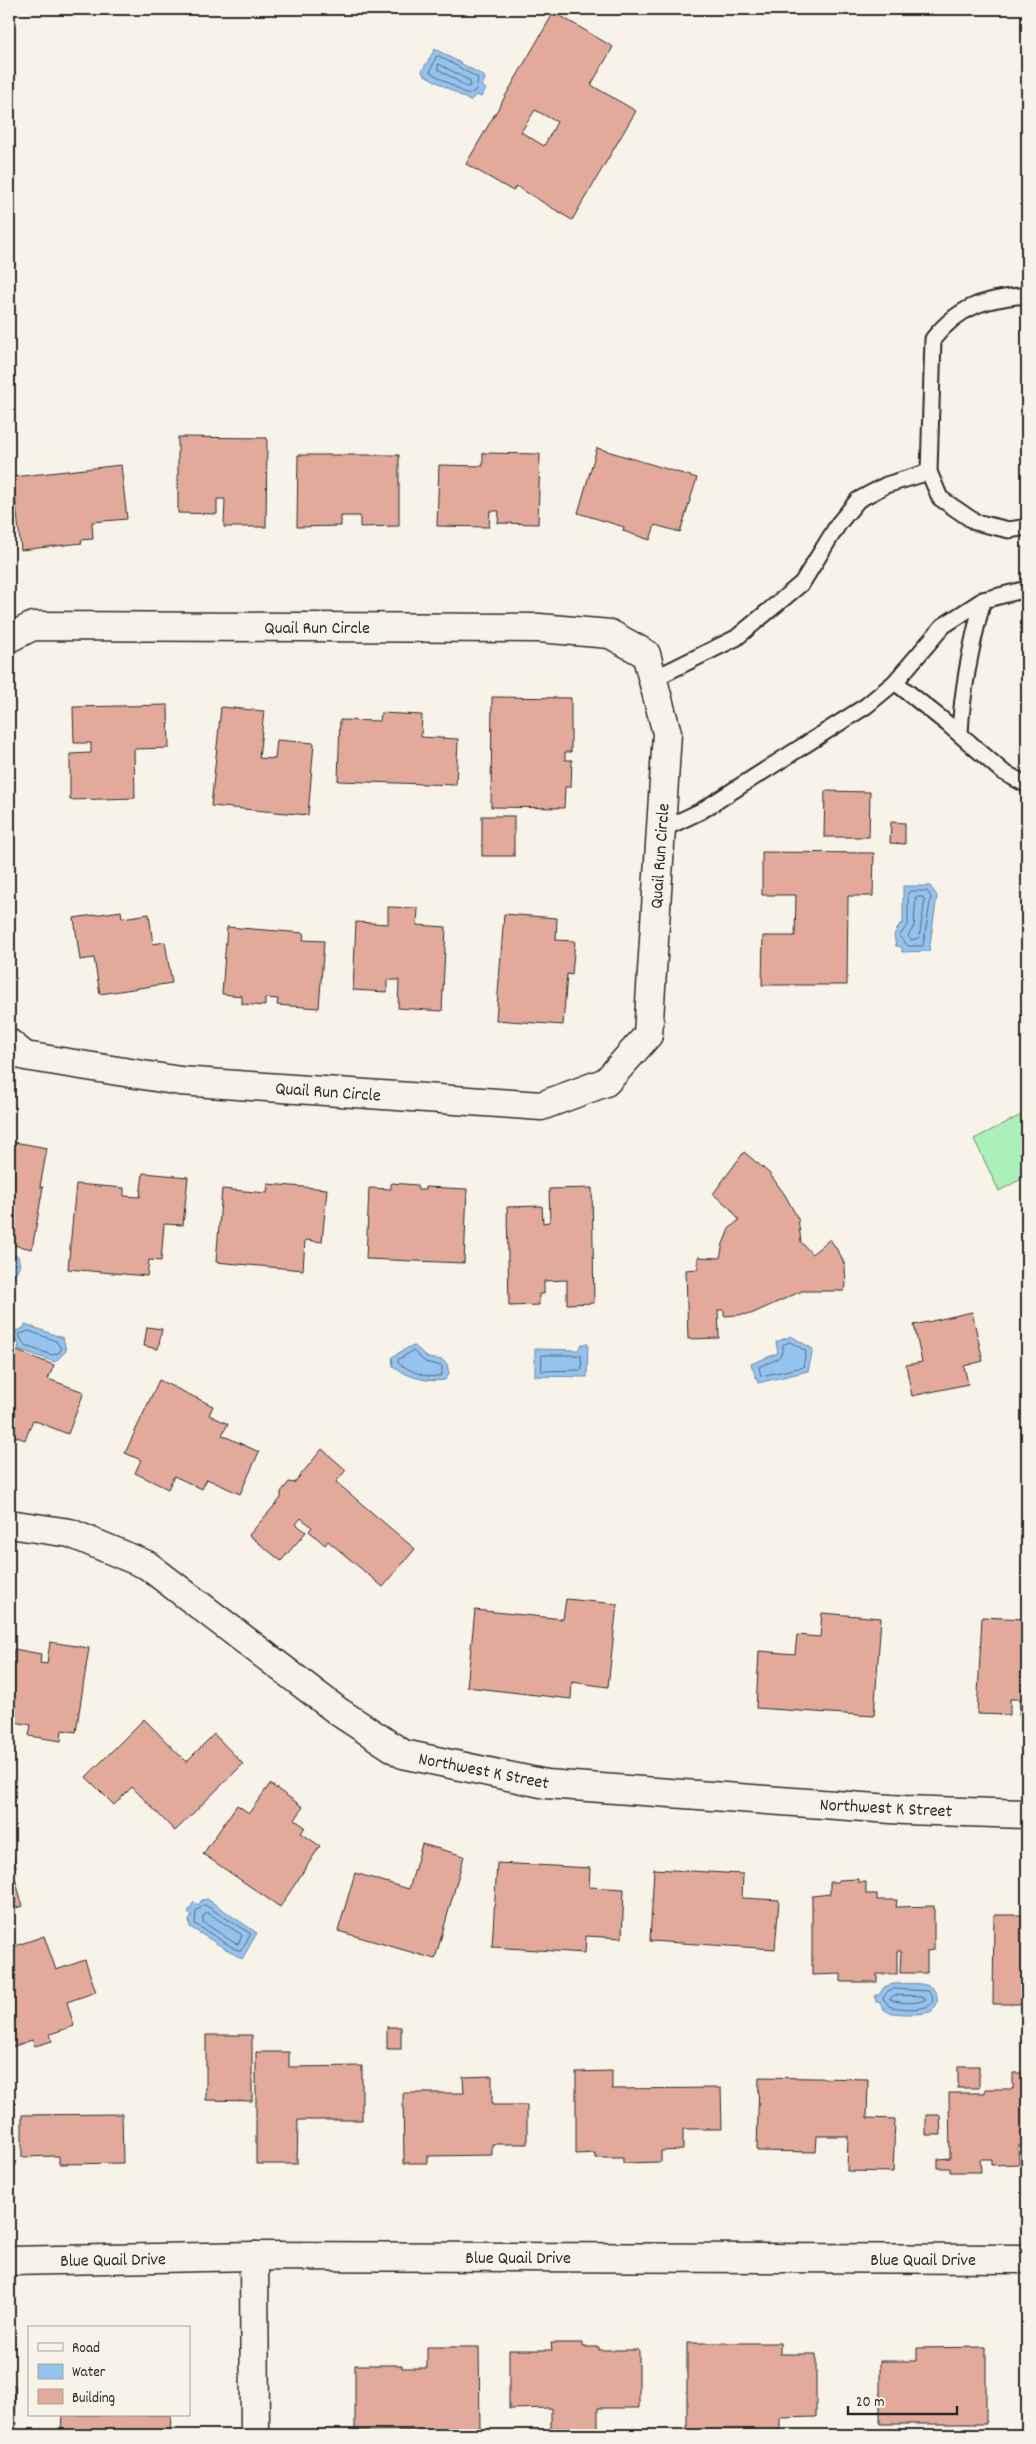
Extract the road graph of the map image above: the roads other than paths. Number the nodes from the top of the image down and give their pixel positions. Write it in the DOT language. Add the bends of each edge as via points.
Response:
graph roads {
  1 [pos="1027,295"];
  2 [pos="929,472"];
  3 [pos="1027,527"];
  4 [pos="1027,589"];
  5 [pos="984,600"];
  6 [pos="9,638"];
  7 [pos="653,679"];
  8 [pos="895,682"];
  9 [pos="960,734"];
  10 [pos="1027,785"];
  11 [pos="661,830"];
  12 [pos="9,1043"];
  13 [pos="9,1524"];
  14 [pos="1027,1814"];
  15 [pos="254,2256"];
  16 [pos="1027,2259"];
  17 [pos="9,2261"];
  18 [pos="255,2435"];
  1 -- 2 [label="lane" via="993,298 966,309 946,323 933,339"];
  2 -- 3 [label="lane" via="940,498 975,522 1009,530"];
  2 -- 7 [label="lane" via="886,485 858,500 839,523 802,583 736,638"];
  4 -- 5 [label="lane"];
  5 -- 8 [label="lane" via="943,626"];
  5 -- 9 [label="lane" via="962,693"];
  6 -- 7 [label="street, Quail Run Circle" via="34,626 539,628 610,634 646,654"];
  7 -- 11 [label="street, Quail Run Circle" via="667,734"];
  8 -- 9 [label="lane"];
  8 -- 11 [label="lane" via="866,706 778,763 701,811"];
  9 -- 10 [label="lane" via="1003,772"];
  11 -- 12 [label="street, Quail Run Circle" via="648,1035 606,1082 541,1106 180,1081 25,1056"];
  13 -- 14 [label="street, Northwest K Street" via="70,1533 147,1565 339,1712 403,1754 546,1784 906,1810"];
  15 -- 16 [label="street, Blue Quail Drive"];
  15 -- 17 [label="street, Blue Quail Drive"];
  15 -- 18 [label="street"];
}
